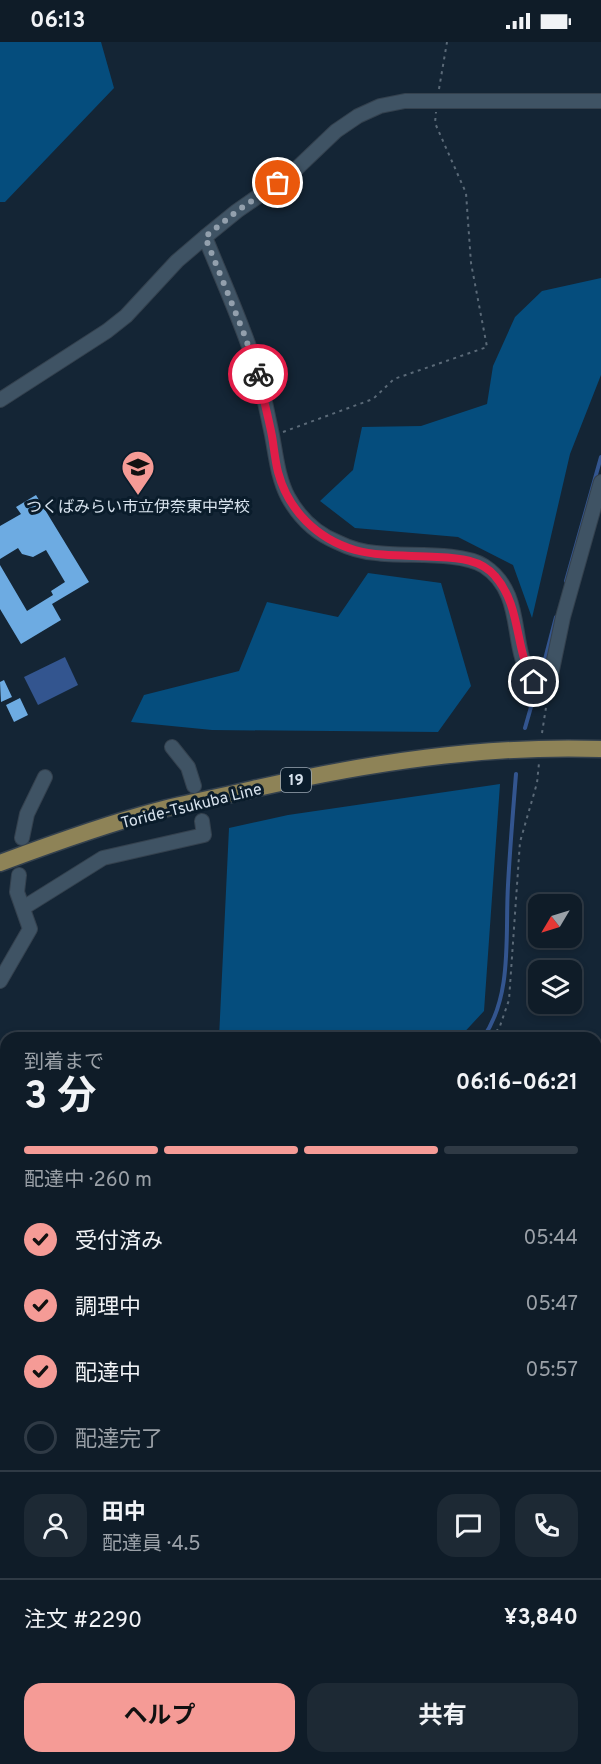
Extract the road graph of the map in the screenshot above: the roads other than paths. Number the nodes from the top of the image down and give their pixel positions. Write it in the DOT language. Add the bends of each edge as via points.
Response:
graph roads {
  1 [pos="601,101"];
  2 [pos="205,237"];
  3 [pos="0,400"];
  4 [pos="601,482"];
  5 [pos="172,747"];
  6 [pos="601,749"];
  7 [pos="45,777"];
  8 [pos="194,786"];
  9 [pos="202,821"];
  10 [pos="22,838"];
  11 [pos="0,863"];
  12 [pos="19,875"];
  13 [pos="23,908"];
  14 [pos="0,981"];
  1 -- 2 [label="street" via="437,100 380,106 336,131 293,172"];
  2 -- 3 [label="street" via="126,316"];
  2 -- 4 [label="street" via="258,373 279,473 300,515 317,531 354,549 468,560 483,565 507,593 526,668 534,682 548,689 563,617"];
  5 -- 8 [label="street" via="188,767"];
  6 -- 11 [label="main road, Toride-Tsukuba Line / 19" via="404,760 311,776 157,810 76,834"];
  7 -- 10 [label="street" via="27,814"];
  9 -- 13 [label="street" via="204,835 103,858"];
  12 -- 13 [label="street" via="17,892"];
  13 -- 14 [label="street" via="30,929"];
}
